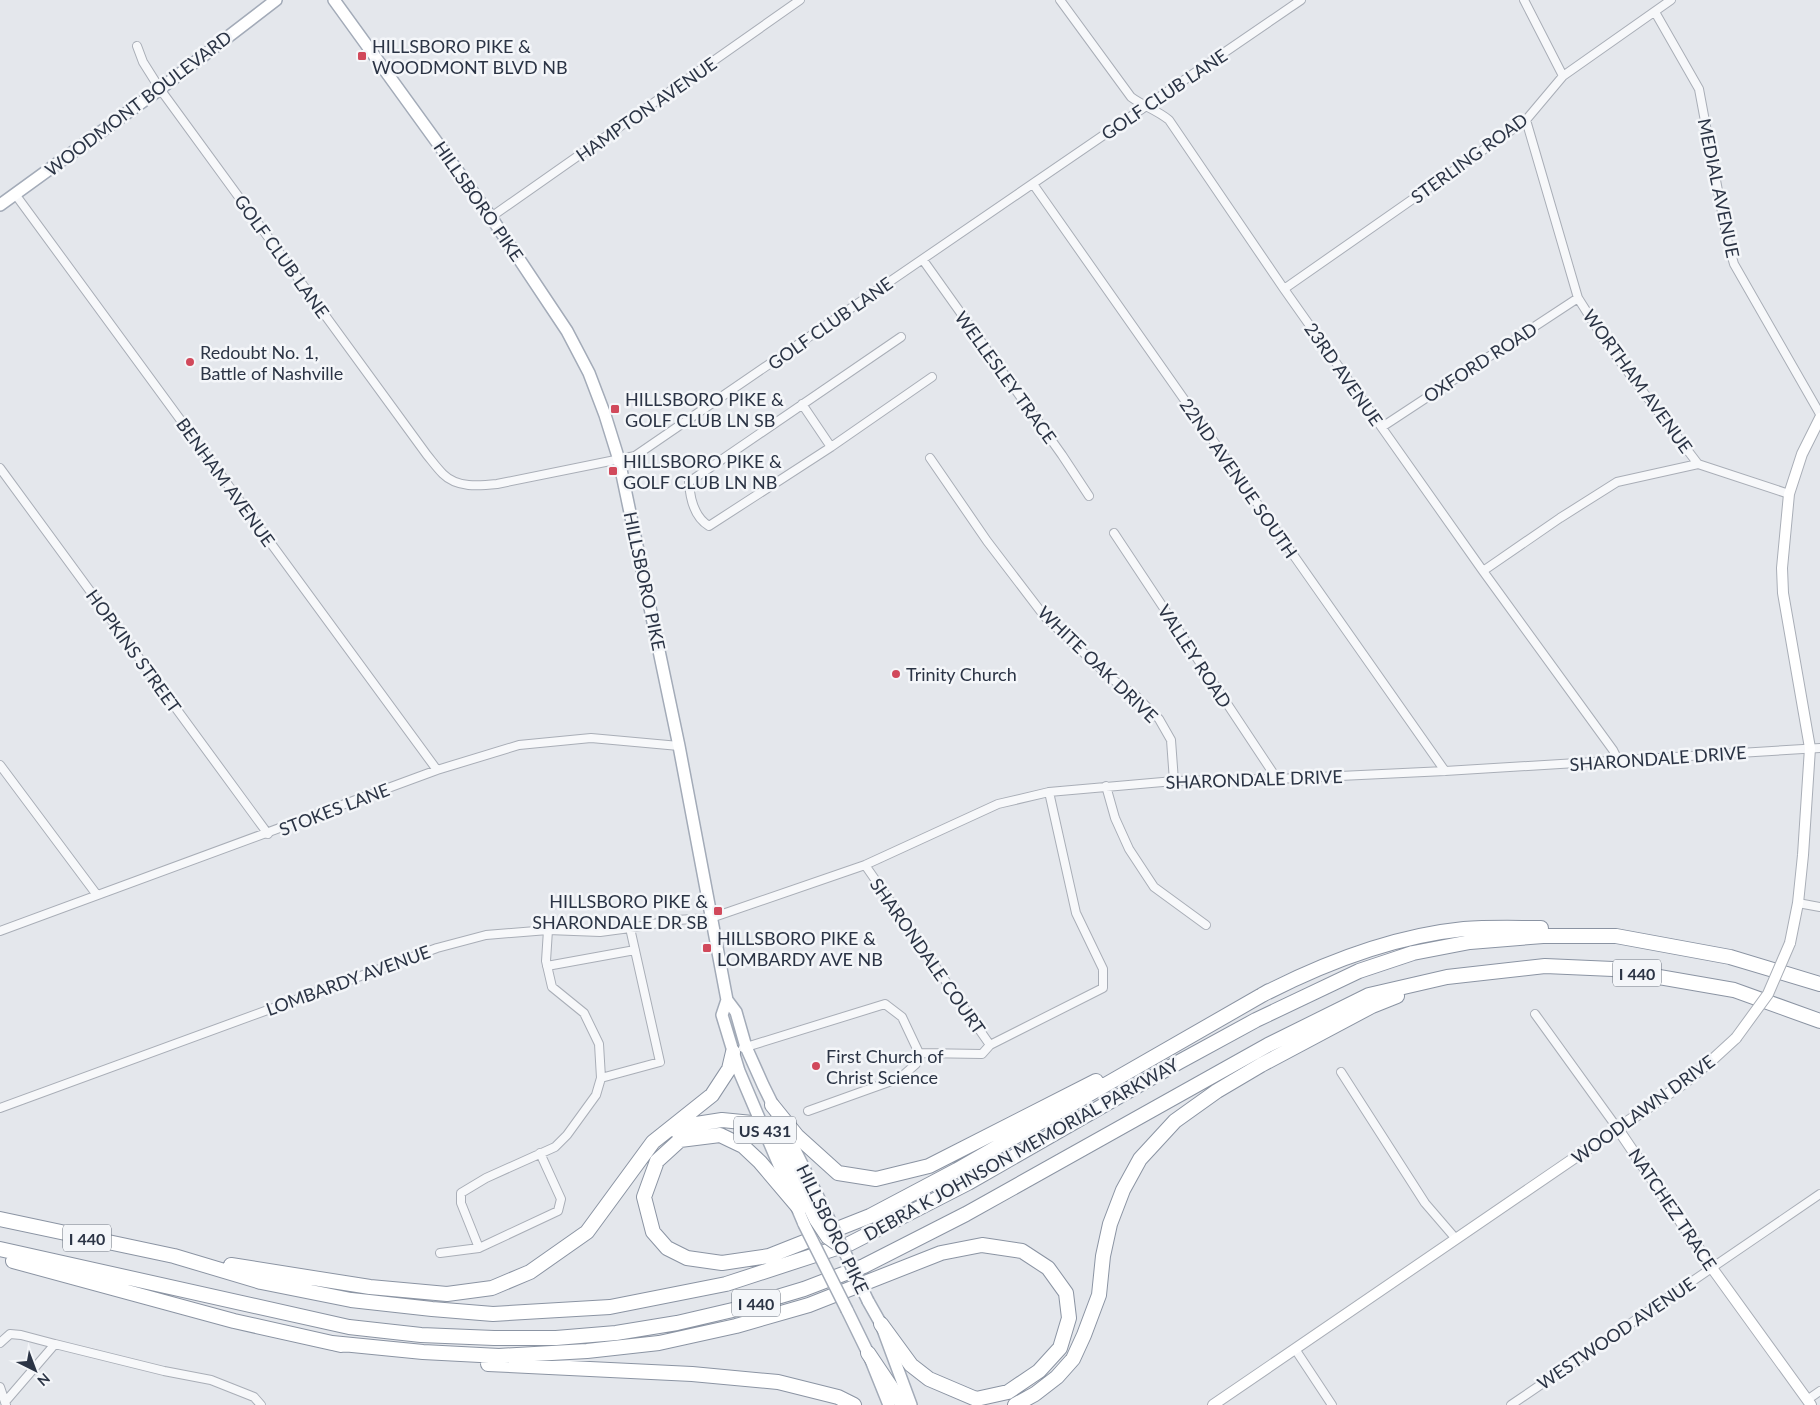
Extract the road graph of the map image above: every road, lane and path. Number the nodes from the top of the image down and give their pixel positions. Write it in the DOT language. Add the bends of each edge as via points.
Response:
graph roads {
  1 [pos="276,0"];
  2 [pos="334,0"];
  3 [pos="800,0"];
  4 [pos="1060,0"];
  5 [pos="1301,0"];
  6 [pos="1524,0"];
  7 [pos="1671,0"];
  8 [pos="1655,12"];
  9 [pos="137,46"];
  10 [pos="1562,76"];
  11 [pos="160,89"];
  12 [pos="1147,106"];
  13 [pos="1526,120"];
  14 [pos="1033,184"];
  15 [pos="16,194"];
  16 [pos="0,205"];
  17 [pos="491,217"];
  18 [pos="922,260"];
  19 [pos="1284,289"];
  20 [pos="1578,298"];
  21 [pos="901,337"];
  22 [pos="932,377"];
  23 [pos="802,404"];
  24 [pos="1820,414"];
  25 [pos="1820,418"];
  26 [pos="1382,426"];
  27 [pos="831,447"];
  28 [pos="930,458"];
  29 [pos="619,460"];
  30 [pos="1698,464"];
  31 [pos="0,468"];
  32 [pos="1789,494"];
  33 [pos="1088,496"];
  34 [pos="1114,533"];
  35 [pos="1483,571"];
  36 [pos="679,746"];
  37 [pos="1815,748"];
  38 [pos="1618,760"];
  39 [pos="0,765"];
  40 [pos="437,770"];
  41 [pos="1445,771"];
  42 [pos="1277,779"];
  43 [pos="1174,781"];
  44 [pos="1106,786"];
  45 [pos="1049,792"];
  46 [pos="268,834"];
  47 [pos="865,866"];
  48 [pos="96,895"];
  49 [pos="1798,903"];
  50 [pos="1820,907"];
  51 [pos="711,918"];
  52 [pos="1206,925"];
  53 [pos="630,928"];
  54 [pos="548,930"];
  55 [pos="0,931"];
  56 [pos="1616,936"];
  57 [pos="634,947"];
  58 [pos="548,966"];
  59 [pos="1447,978"];
  60 [pos="1820,984"];
  61 [pos="1270,991"];
  62 [pos="1535,1014"];
  63 [pos="1820,1021"];
  64 [pos="990,1045"];
  65 [pos="739,1050"];
  66 [pos="919,1053"];
  67 [pos="1340,1072"];
  68 [pos="601,1078"];
  69 [pos="772,1105"];
  70 [pos="0,1108"];
  71 [pos="808,1111"];
  72 [pos="762,1124"];
  73 [pos="1618,1129"];
  74 [pos="666,1133"];
  75 [pos="540,1152"];
  76 [pos="1820,1194"];
  77 [pos="799,1208"];
  78 [pos="816,1219"];
  79 [pos="0,1220"];
  80 [pos="1456,1239"];
  81 [pos="842,1247"];
  82 [pos="479,1248"];
  83 [pos="0,1249"];
  84 [pos="440,1253"];
  85 [pos="174,1256"];
  86 [pos="0,1258"];
  87 [pos="1712,1268"];
  88 [pos="881,1324"];
  89 [pos="0,1343"];
  90 [pos="332,1343"];
  91 [pos="55,1344"];
  92 [pos="1295,1349"];
  93 [pos="868,1353"];
  94 [pos="0,1387"];
  95 [pos="1820,1391"];
  96 [pos="1809,1402"];
  97 [pos="6,1403"];
  98 [pos="261,1405"];
  99 [pos="854,1405"];
  100 [pos="889,1405"];
  101 [pos="906,1405"];
  102 [pos="911,1405"];
  103 [pos="1015,1405"];
  104 [pos="1213,1405"];
  105 [pos="1332,1405"];
  106 [pos="1512,1405"];
  1 -- 11 [label="main road, WOODMONT BOULEVARD"];
  2 -- 17 [label="main road, HILLSBORO PIKE / US 431"];
  3 -- 17 [label="street, HAMPTON AVENUE"];
  4 -- 12 [label="street, 23RD AVENUE" via="1130,97"];
  5 -- 12 [label="street, GOLF CLUB LANE"];
  6 -- 10 [label="street"];
  7 -- 8 [label="street, STERLING ROAD"];
  8 -- 10 [label="street, STERLING ROAD"];
  8 -- 24 [label="street, MEDIAL AVENUE" via="1699,89 1726,239 1734,264"];
  9 -- 11 [label="street, GOLF CLUB LANE"];
  10 -- 13 [label="street, STERLING ROAD"];
  11 -- 15 [label="main road, WOODMONT BOULEVARD"];
  11 -- 29 [label="street, GOLF CLUB LANE" via="444,476 460,484 478,486"];
  12 -- 14 [label="street, GOLF CLUB LANE"];
  12 -- 19 [label="street, 23RD AVENUE" via="1169,120"];
  13 -- 19 [label="street, STERLING ROAD"];
  13 -- 20 [label="street, WORTHAM AVENUE"];
  14 -- 18 [label="street, GOLF CLUB LANE"];
  14 -- 41 [label="street, 22ND AVENUE SOUTH"];
  15 -- 16 [label="main road, WOODMONT BOULEVARD"];
  15 -- 40 [label="street, BENHAM AVENUE"];
  17 -- 29 [label="main road, HILLSBORO PIKE / US 431" via="567,330 606,415"];
  18 -- 29 [label="street, GOLF CLUB LANE" via="635,456"];
  18 -- 33 [label="street, WELLESLEY TRACE"];
  19 -- 26 [label="street, 23RD AVENUE"];
  20 -- 26 [label="street, OXFORD ROAD"];
  20 -- 30 [label="street, WORTHAM AVENUE" via="1608,347"];
  21 -- 23 [label="street"];
  22 -- 27 [label="street"];
  23 -- 27 [label="street"];
  23 -- 27 [label="street" via="689,482 690,497 700,518 710,526"];
  25 -- 32 [label="main road, WOODLAWN DRIVE" via="1802,454"];
  26 -- 35 [label="street, 23RD AVENUE"];
  28 -- 43 [label="street, WHITE OAK DRIVE" via="1045,617 1159,719 1171,740"];
  29 -- 36 [label="main road, HILLSBORO PIKE / US 431"];
  30 -- 32 [label="street, WORTHAM AVENUE"];
  30 -- 35 [label="street" via="1617,482"];
  31 -- 46 [label="street, HOPKINS STREET"];
  32 -- 37 [label="main road, WOODLAWN DRIVE" via="1782,568 1784,593"];
  34 -- 42 [label="street, VALLEY ROAD"];
  35 -- 38 [label="street, 23RD AVENUE"];
  36 -- 40 [label="street, STOKES LANE" via="592,738 519,745"];
  36 -- 51 [label="main road, HILLSBORO PIKE / US 431"];
  37 -- 38 [label="street, SHARONDALE DRIVE"];
  37 -- 49 [label="main road, WOODLAWN DRIVE"];
  38 -- 41 [label="street, SHARONDALE DRIVE"];
  39 -- 48 [label="street"];
  40 -- 46 [label="street, STOKES LANE"];
  41 -- 42 [label="street, SHARONDALE DRIVE"];
  42 -- 43 [label="street, SHARONDALE DRIVE"];
  43 -- 44 [label="street, SHARONDALE DRIVE"];
  44 -- 45 [label="street, SHARONDALE DRIVE"];
  44 -- 52 [label="street" via="1115,818 1129,849 1154,888"];
  45 -- 47 [label="street, SHARONDALE DRIVE" via="998,804"];
  45 -- 64 [label="street, SHARONDALE COURT" via="1076,913 1104,969 1103,988"];
  46 -- 48 [label="street, STOKES LANE"];
  47 -- 51 [label="street, SHARONDALE DRIVE"];
  47 -- 64 [label="street, SHARONDALE COURT"];
  48 -- 55 [label="street, STOKES LANE"];
  49 -- 50 [label="street"];
  49 -- 73 [label="main road, WOODLAWN DRIVE, bridge" via="1790,943 1768,994 1736,1038 1687,1081"];
  51 -- 53 [label="street, LOMBARDY AVENUE"];
  51 -- 65 [label="main road, HILLSBORO PIKE / US 431" via="727,1000 722,1015"];
  53 -- 54 [label="street, LOMBARDY AVENUE" via="600,932"];
  53 -- 57 [label="street"];
  54 -- 58 [label="street"];
  54 -- 70 [label="street, LOMBARDY AVENUE" via="486,934 438,948"];
  56 -- 60 [label="highway, DEBRA K JOHNSON MEMORIAL PARKWAY / I 440" via="1730,957"];
  56 -- 61 [label="highway" via="1551,928 1465,929 1392,943 1346,958"];
  56 -- 85 [label="highway, DEBRA K JOHNSON MEMORIAL PARKWAY / I 440" via="1543,936 1470,942 1414,953 1358,971 1256,1020 968,1183 849,1244 726,1284 610,1306 493,1314 351,1300 262,1282"];
  57 -- 58 [label="street"];
  57 -- 68 [label="street" via="660,1062"];
  58 -- 68 [label="street" via="552,987 584,1013 599,1044"];
  59 -- 63 [label="highway, DEBRA K JOHNSON MEMORIAL PARKWAY / I 440" via="1545,966 1612,969 1734,990"];
  59 -- 83 [label="highway, DEBRA K JOHNSON MEMORIAL PARKWAY / I 440" via="1369,995 1268,1045 966,1214 864,1266 804,1289 677,1323 556,1338 421,1335 349,1326"];
  59 -- 103 [label="highway" via="1363,1010 1261,1065 1175,1121 1140,1159 1123,1190 1110,1224 1099,1295 1073,1359 1057,1377"];
  61 -- 69 [label="highway" via="929,1166 876,1179 838,1173 797,1136"];
  61 -- 77 [label="highway" via="957,1170 870,1216 770,1256 722,1263 687,1258 667,1248 653,1232 644,1197 657,1161 680,1140 720,1135 743,1146"];
  62 -- 73 [label="street, NATCHEZ TRACE"];
  64 -- 66 [label="street" via="982,1054"];
  65 -- 66 [label="street" via="884,1004 902,1017"];
  65 -- 69 [label="main road, HILLSBORO PIKE / US 431"];
  65 -- 72 [label="main road, HILLSBORO PIKE / US 431"];
  65 -- 74 [label="highway" via="712,1095"];
  66 -- 71 [label="street" via="916,1064 900,1078"];
  67 -- 80 [label="street" via="1425,1203"];
  68 -- 75 [label="street" via="596,1095 567,1135 555,1147"];
  69 -- 78 [label="main road, HILLSBORO PIKE / US 431"];
  72 -- 74 [label="highway" via="722,1120"];
  72 -- 77 [label="main road, HILLSBORO PIKE / US 431"];
  72 -- 78 [label="highway" via="779,1142"];
  73 -- 80 [label="main road, WOODLAWN DRIVE"];
  73 -- 87 [label="main road, NATCHEZ TRACE"];
  74 -- 85 [label="highway" via="653,1142 587,1232 530,1272 492,1288 447,1294 370,1287"];
  75 -- 82 [label="street" via="461,1192 461,1202"];
  75 -- 82 [label="street" via="561,1199 558,1211"];
  76 -- 87 [label="street, WESTWOOD AVENUE"];
  77 -- 78 [label="main road, HILLSBORO PIKE / US 431"];
  78 -- 81 [label="highway, bridge" via="828,1237"];
  78 -- 93 [label="main road, HILLSBORO PIKE / US 431, bridge" via="847,1310"];
  79 -- 85 [label="highway, DEBRA K JOHNSON MEMORIAL PARKWAY / I 440"];
  80 -- 92 [label="main road, WOODLAWN DRIVE"];
  81 -- 88 [label="main road, HILLSBORO PIKE, bridge"];
  82 -- 84 [label="street"];
  86 -- 90 [label="highway" via="234,1321"];
  87 -- 96 [label="main road, NATCHEZ TRACE"];
  87 -- 106 [label="street, WESTWOOD AVENUE"];
  88 -- 90 [label="highway" via="911,1365 929,1379 976,1399 1008,1392 1040,1371 1060,1348 1069,1318 1066,1293 1048,1268 1022,1251 982,1245 941,1253 810,1305 659,1343 500,1356"];
  88 -- 102 [label="main road, HILLSBORO PIKE"];
  89 -- 91 [label="street" via="10,1334"];
  90 -- 99 [label="highway" via="440,1361 778,1382 838,1397"];
  91 -- 97 [label="street"];
  91 -- 98 [label="street" via="211,1380 254,1397"];
  92 -- 104 [label="main road, WOODLAWN DRIVE"];
  92 -- 105 [label="street"];
  93 -- 100 [label="main road, HILLSBORO PIKE / US 431"];
  93 -- 101 [label="highway"];
  94 -- 97 [label="street"];
  95 -- 96 [label="street"];
}
